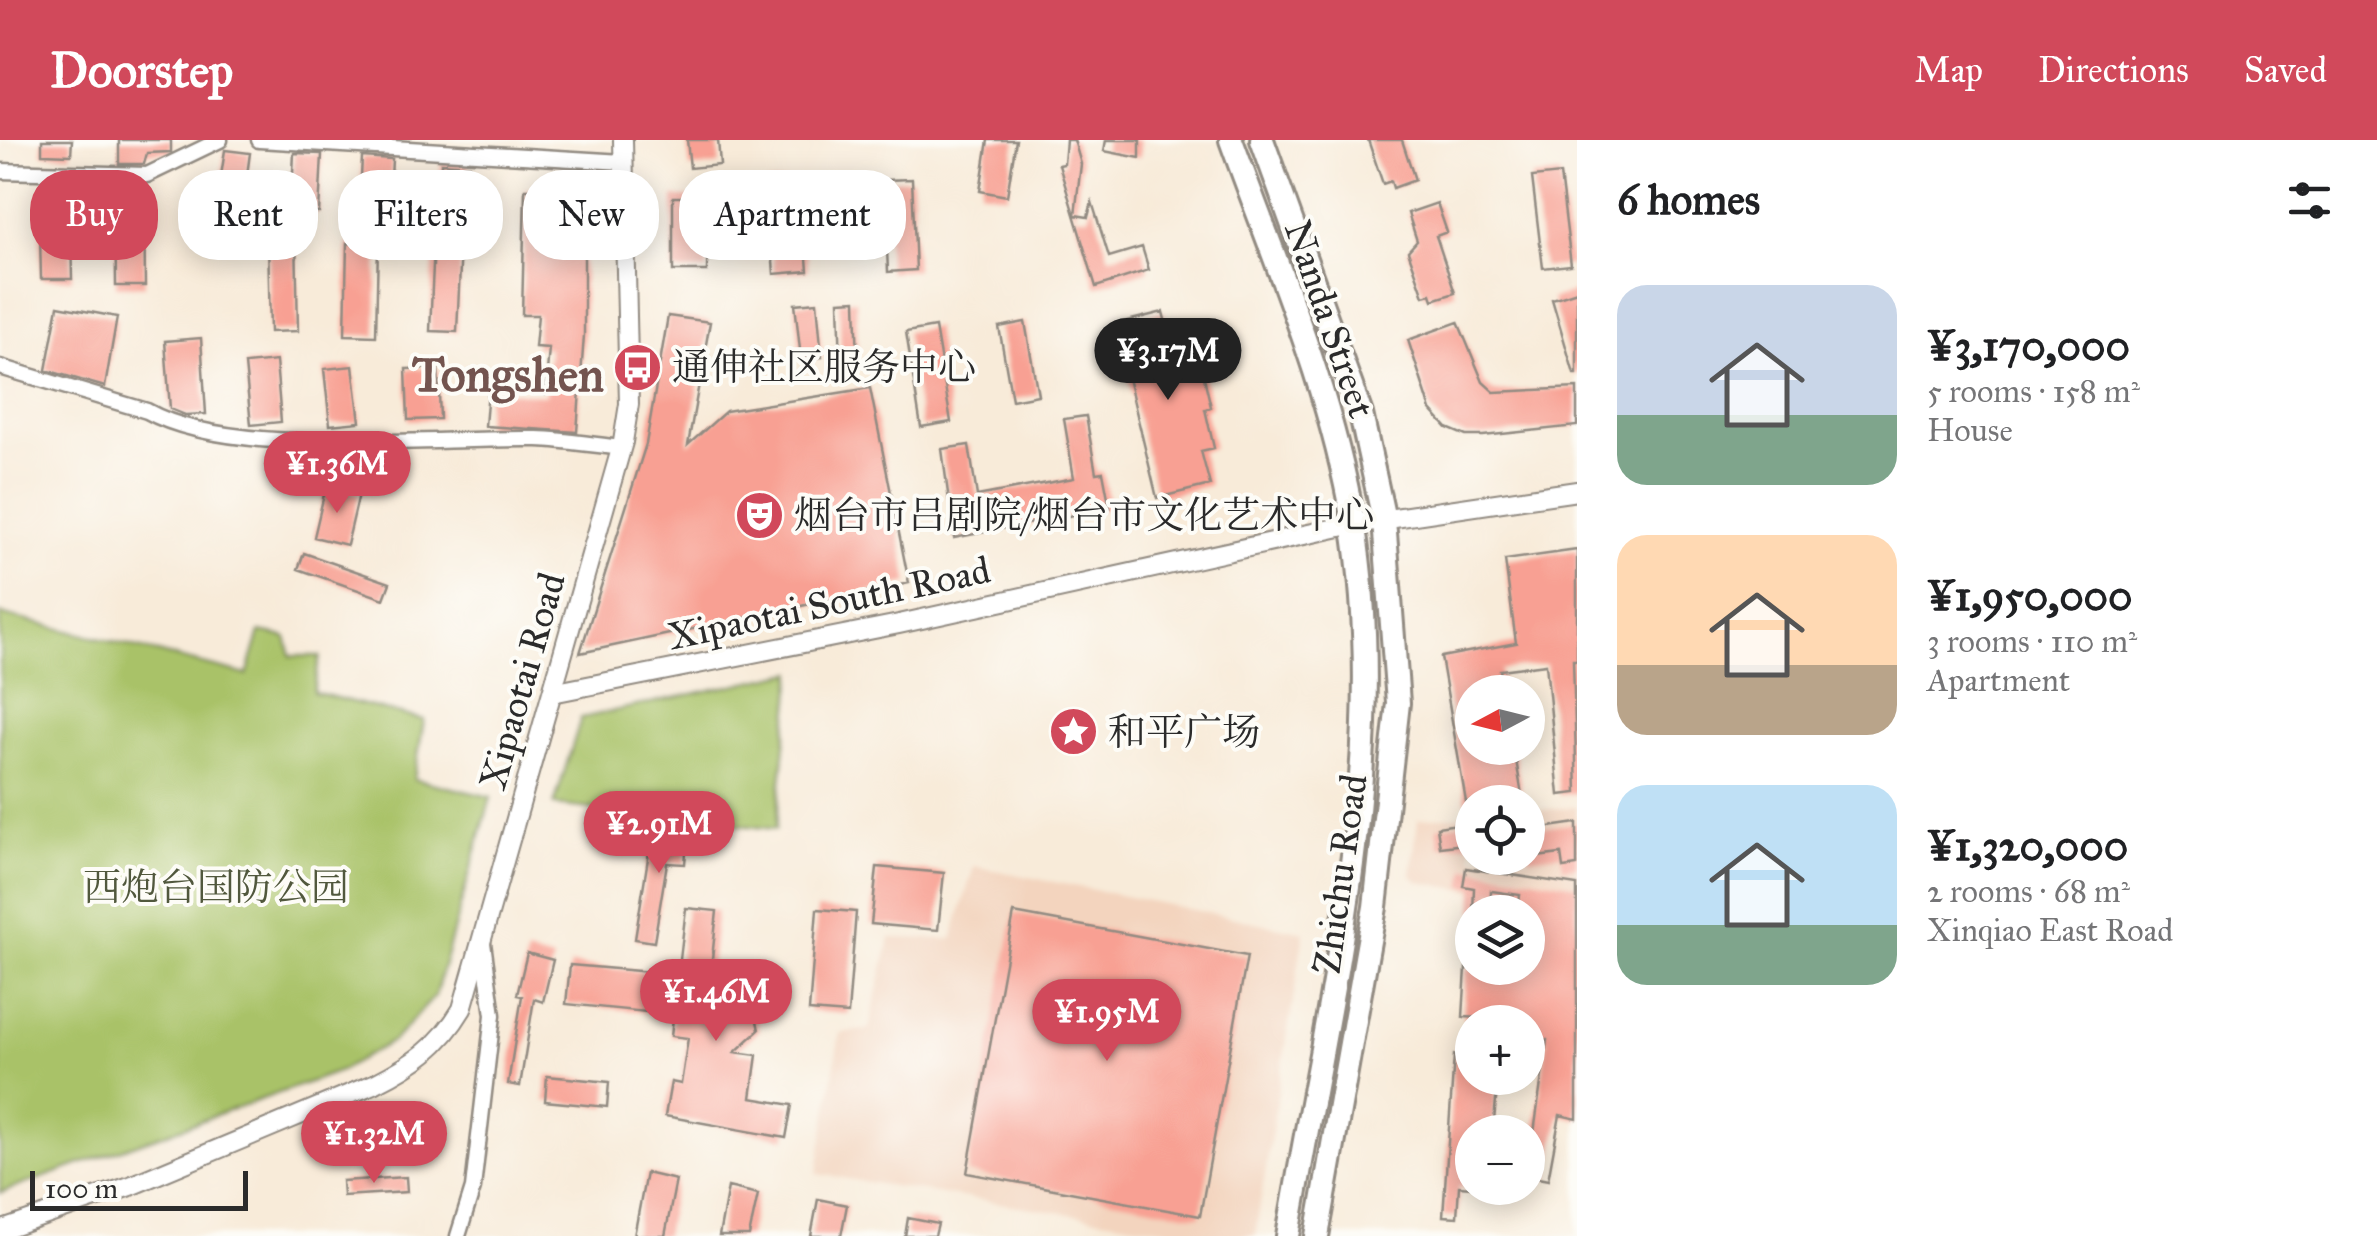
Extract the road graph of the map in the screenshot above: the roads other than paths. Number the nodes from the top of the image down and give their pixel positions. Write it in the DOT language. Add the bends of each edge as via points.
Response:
graph roads {
  1 [pos="220,140"];
  2 [pos="259,140"];
  3 [pos="622,140"];
  4 [pos="1230,140"];
  5 [pos="1262,140"];
  6 [pos="623,162"];
  7 [pos="0,171"];
  8 [pos="0,367"];
  9 [pos="622,448"];
  10 [pos="1577,491"];
  11 [pos="1384,520"];
  12 [pos="1354,524"];
  13 [pos="552,692"];
  14 [pos="483,943"];
  15 [pos="0,1231"];
  16 [pos="458,1236"];
  17 [pos="1288,1236"];
  18 [pos="1317,1236"];
  1 -- 7 [label="street" via="147,175"];
  2 -- 6 [label="street"];
  3 -- 6 [label="street, Xipaotai Road"];
  4 -- 12 [label="main road, Nanda Street" via="1332,423"];
  5 -- 11 [label="main road, Nanda Street" via="1362,414"];
  6 -- 9 [label="street, Xipaotai Road" via="629,404"];
  8 -- 9 [label="street" via="168,424 260,438 540,439"];
  9 -- 13 [label="street, Xipaotai Road"];
  10 -- 11 [label="street"];
  11 -- 12 [label="street, Xipaotai South Road"];
  11 -- 18 [label="main road, Zhichu Road" via="1398,703 1375,907"];
  12 -- 13 [label="street, Xipaotai South Road"];
  12 -- 17 [label="main road, Zhichu Road" via="1368,702 1344,902"];
  13 -- 14 [label="street, Xipaotai Road"];
  14 -- 15 [label="street" via="462,1008 444,1038 412,1065 130,1186"];
  14 -- 16 [label="street, Xipaotai Road" via="494,1015 473,1188"];
}
